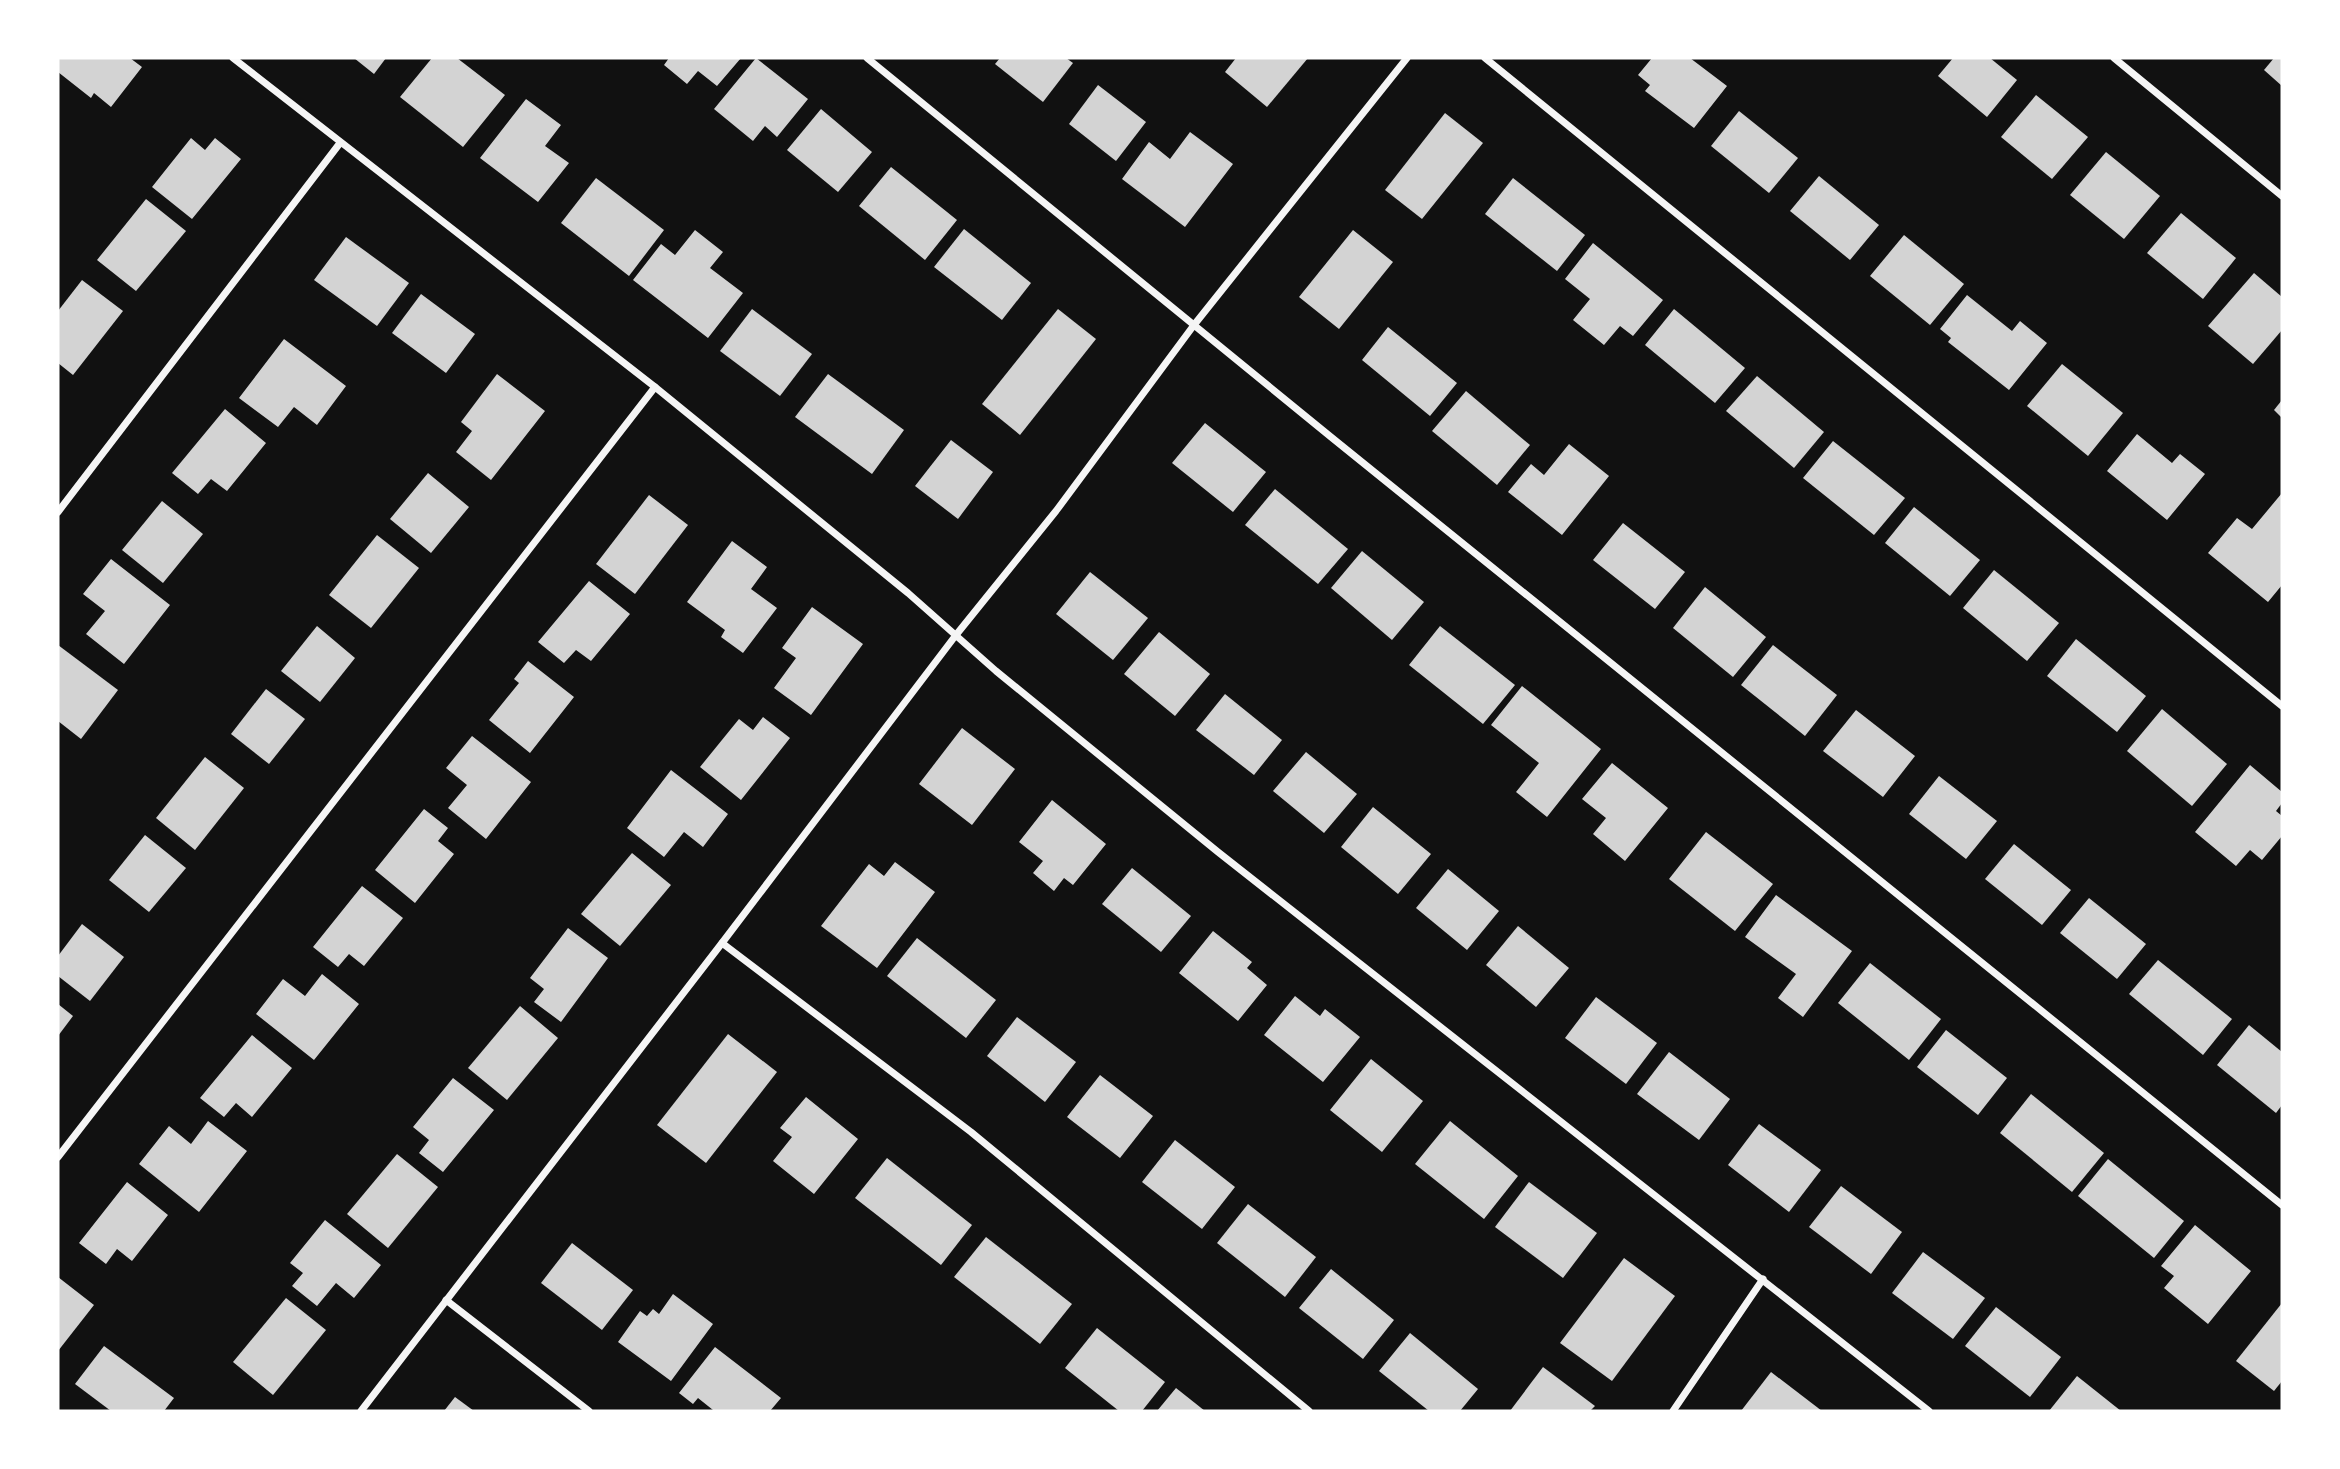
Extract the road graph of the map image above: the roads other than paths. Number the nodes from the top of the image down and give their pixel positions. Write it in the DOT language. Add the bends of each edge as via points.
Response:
graph roads {
  1 [pos="233,58"];
  2 [pos="867,58"];
  3 [pos="1406,58"];
  4 [pos="1485,58"];
  5 [pos="2114,58"];
  6 [pos="340,143"];
  7 [pos="2282,196"];
  8 [pos="1194,325"];
  9 [pos="655,387"];
  10 [pos="58,512"];
  11 [pos="956,635"];
  12 [pos="2282,706"];
  13 [pos="722,943"];
  14 [pos="58,1157"];
  15 [pos="2282,1205"];
  16 [pos="1763,1279"];
  17 [pos="446,1300"];
  18 [pos="360,1411"];
  19 [pos="589,1411"];
  20 [pos="1309,1411"];
  21 [pos="1673,1411"];
  22 [pos="1929,1411"];
  1 -- 6 [label="street"];
  2 -- 8 [label="street"];
  3 -- 8 [label="street"];
  4 -- 12 [label="street"];
  5 -- 7 [label="street"];
  6 -- 9 [label="street"];
  6 -- 10 [label="street"];
  8 -- 11 [label="street" via="1056,511"];
  8 -- 15 [label="street"];
  9 -- 11 [label="street"];
  9 -- 14 [label="street"];
  11 -- 13 [label="street"];
  11 -- 16 [label="street" via="1218,852"];
  13 -- 17 [label="street"];
  13 -- 20 [label="street" via="971,1132"];
  16 -- 21 [label="street"];
  16 -- 22 [label="street"];
  17 -- 18 [label="street"];
  17 -- 19 [label="street"];
}
